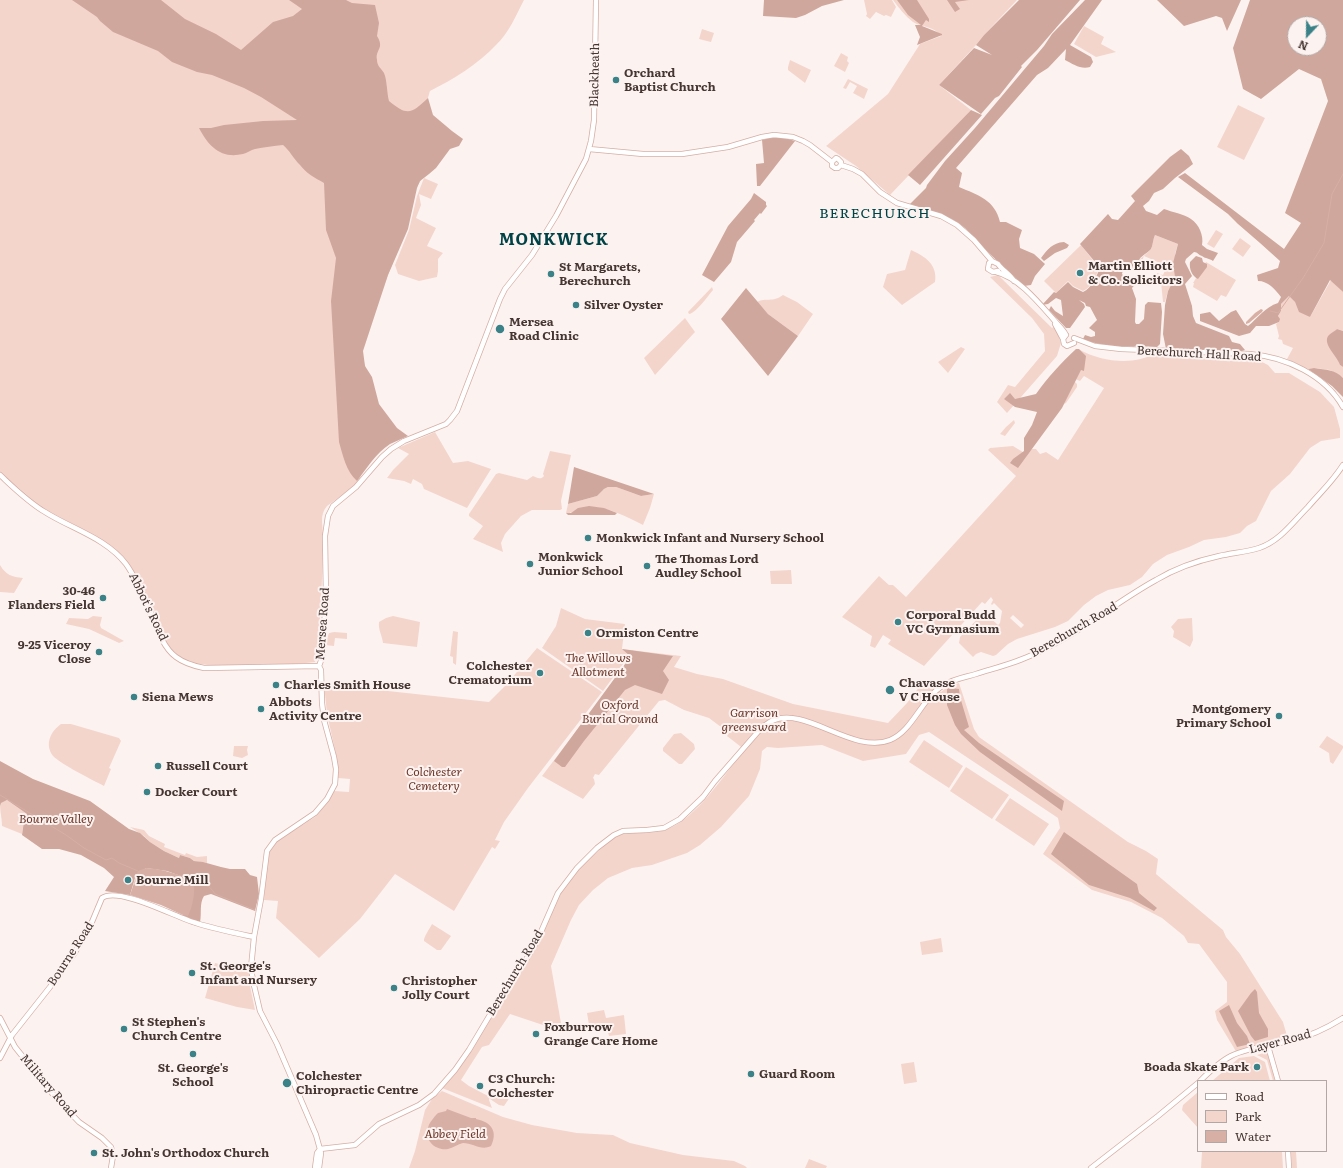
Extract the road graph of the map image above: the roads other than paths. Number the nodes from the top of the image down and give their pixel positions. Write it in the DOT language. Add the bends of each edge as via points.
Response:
graph roads {
  1 [pos="596,0"];
  2 [pos="589,150"];
  3 [pos="980,249"];
  4 [pos="992,262"];
  5 [pos="988,266"];
  6 [pos="999,266"];
  7 [pos="996,272"];
  8 [pos="1014,281"];
  9 [pos="1054,321"];
  10 [pos="1066,335"];
  11 [pos="1063,339"];
  12 [pos="1074,341"];
  13 [pos="1342,405"];
  14 [pos="1343,465"];
  15 [pos="0,475"];
  16 [pos="319,666"];
  17 [pos="254,937"];
  18 [pos="0,1018"];
  19 [pos="1343,1018"];
  20 [pos="10,1038"];
  21 [pos="1268,1046"];
  22 [pos="0,1058"];
  23 [pos="1201,1080"];
  24 [pos="1278,1080"];
  25 [pos="1197,1084"];
  26 [pos="320,1149"];
  27 [pos="1288,1152"];
  28 [pos="111,1168"];
  29 [pos="315,1168"];
  30 [pos="319,1168"];
  31 [pos="1091,1168"];
  32 [pos="1289,1168"];
  1 -- 2 [label="street, Blackheath" via="594,120"];
  2 -- 3 [label="street" via="682,154 725,148 774,135 793,138 810,145 832,162 838,159 841,165 862,174 880,192 898,202 941,216 957,225"];
  2 -- 16 [label="street, Mersea Road" via="544,236 505,289 454,416 446,424 391,449 356,487 332,506 325,536 326,597 322,658"];
  3 -- 4 [label="street"];
  3 -- 5 [label="street"];
  4 -- 5 [label="street"];
  4 -- 6 [label="street"];
  5 -- 7 [label="street" via="988,269"];
  6 -- 7 [label="street"];
  6 -- 8 [label="street"];
  7 -- 8 [label="street"];
  8 -- 9 [label="street"];
  9 -- 10 [label="street"];
  9 -- 11 [label="street"];
  10 -- 11 [label="street"];
  10 -- 12 [label="street" via="1071,335"];
  11 -- 12 [label="street" via="1067,346"];
  12 -- 13 [label="street, Berechurch Hall Road" via="1103,348 1263,356 1308,372 1326,385"];
  14 -- 26 [label="street, Berechurch Road" via="1336,477 1292,525 1267,544 1180,567 1036,654 945,684 929,697 904,729 889,740 877,743 862,742 799,719 773,720 763,726 703,797 680,819 664,828 623,831 614,835 577,868 558,893 537,941 469,1050 434,1094 419,1105 379,1124 355,1145"];
  15 -- 16 [label="street, Abbot's Road" via="37,507 99,540 121,558 137,582 157,629 176,657 193,666 204,668"];
  16 -- 17 [label="street, Mersea Road" via="323,715 336,769 335,784 328,798 315,813 275,840 267,851"];
  17 -- 20 [label="street, Bourne Road" via="192,922 132,899 104,896 89,929 68,963"];
  17 -- 26 [label="street, Mersea Road" via="251,968 260,1011 277,1044"];
  18 -- 20 [label="street, Military Road"];
  19 -- 21 [label="street, Layer Road" via="1309,1035"];
  20 -- 22 [label="street"];
  20 -- 28 [label="street, Military Road" via="56,1098 79,1122 111,1147"];
  21 -- 23 [label="street, Layer Road" via="1231,1056"];
  21 -- 24 [label="street"];
  25 -- 31 [label="street, Layer Road"];
  26 -- 29 [label="street"];
  26 -- 30 [label="street, Mersea Road"];
  27 -- 32 [label="street"];
}
